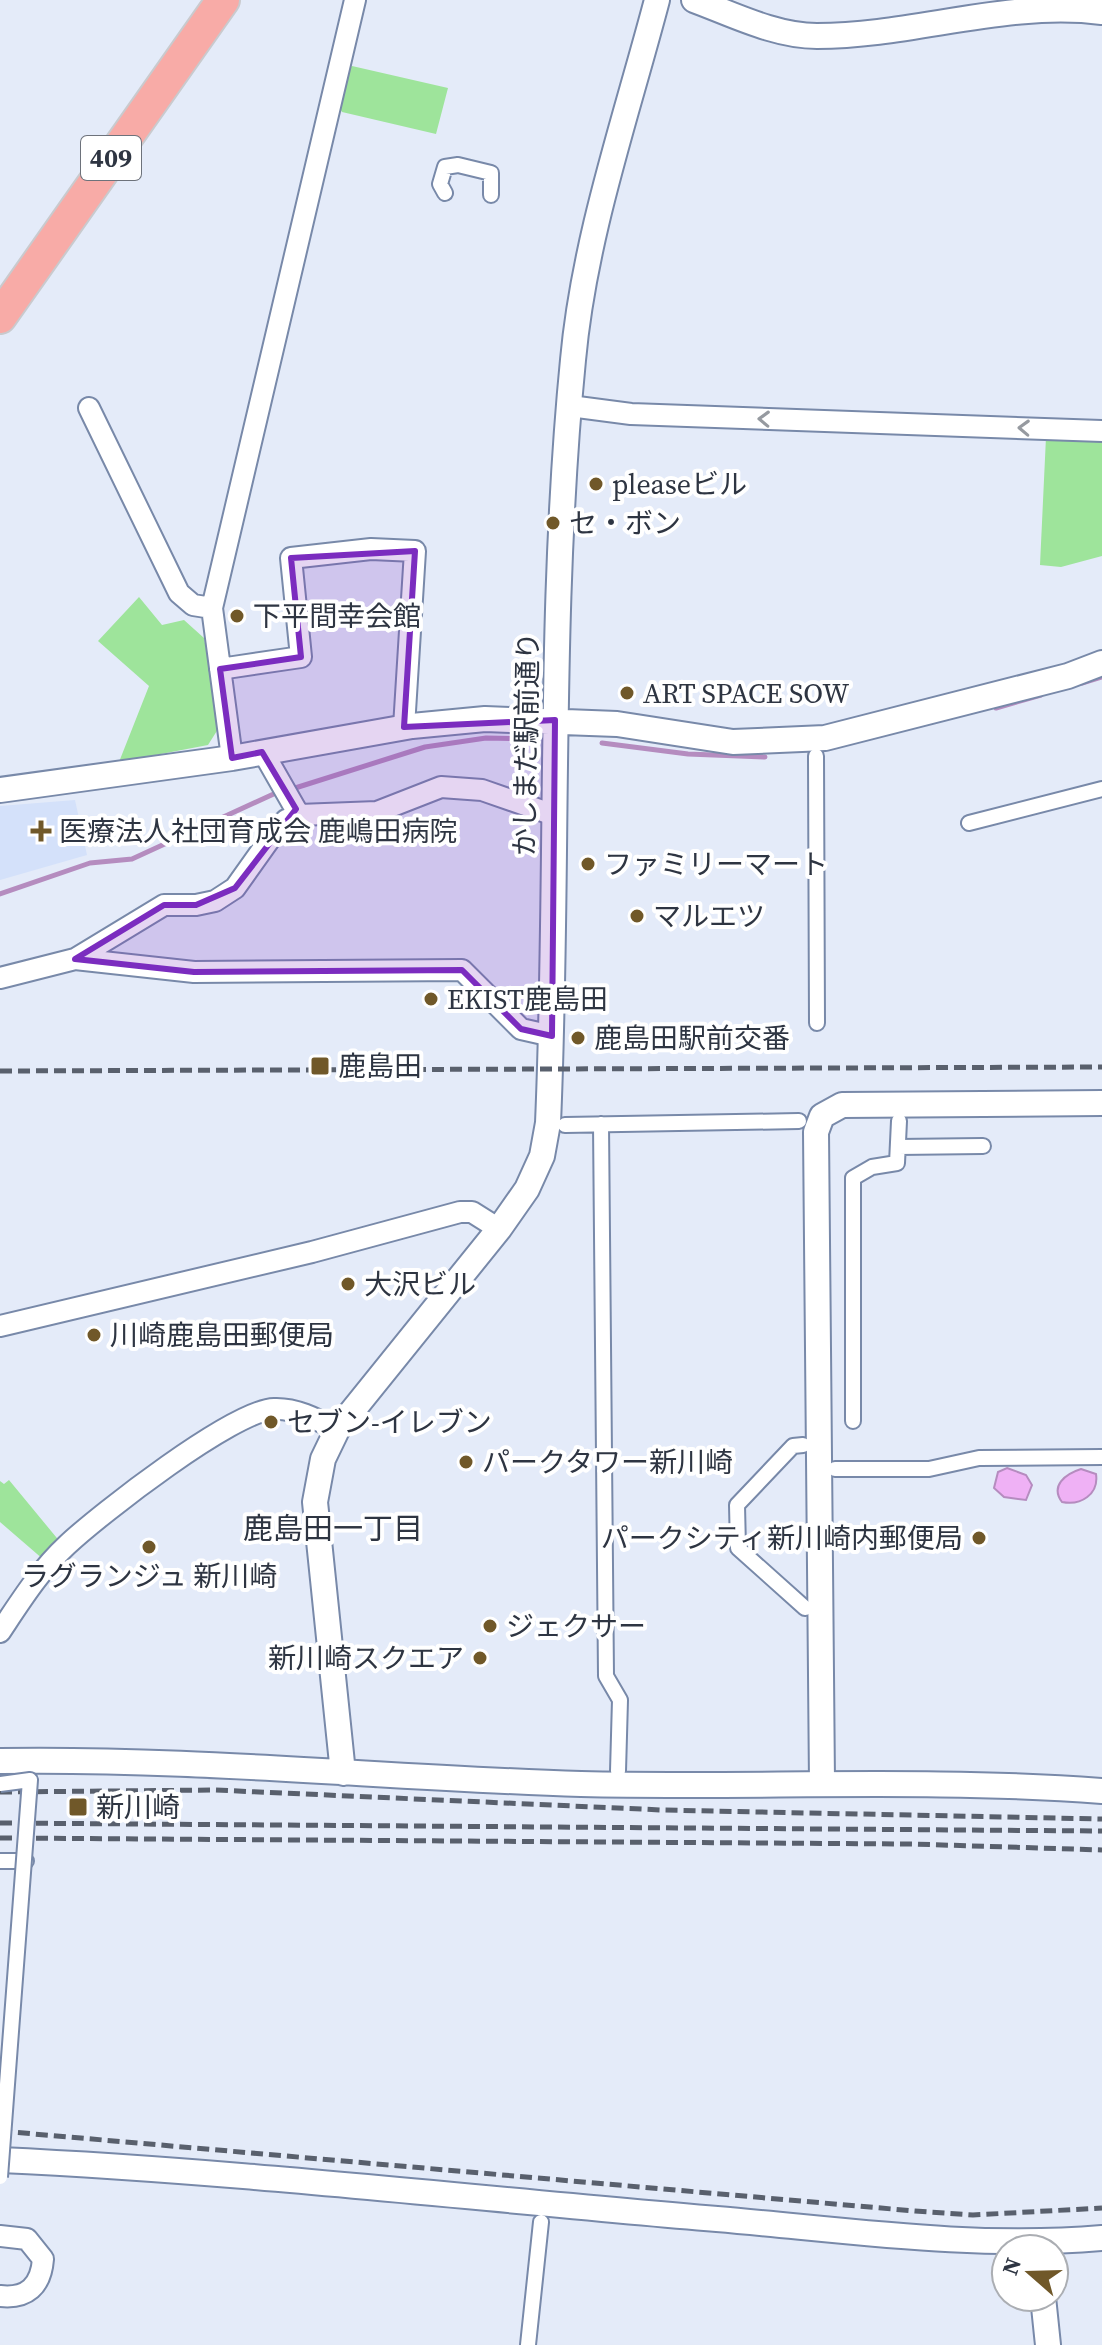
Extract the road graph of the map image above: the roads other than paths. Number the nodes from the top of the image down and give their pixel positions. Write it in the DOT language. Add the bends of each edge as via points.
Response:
graph roads {
  1 [pos="223,0"];
  2 [pos="355,0"];
  3 [pos="657,0"];
  4 [pos="694,0"];
  5 [pos="1102,12"];
  6 [pos="445,193"];
  7 [pos="491,195"];
  8 [pos="0,317"];
  9 [pos="570,406"];
  10 [pos="89,408"];
  11 [pos="1102,431"];
  12 [pos="212,608"];
  13 [pos="1102,663"];
  14 [pos="220,669"];
  15 [pos="555,720"];
  16 [pos="404,727"];
  17 [pos="263,752"];
  18 [pos="816,756"];
  19 [pos="232,758"];
  20 [pos="1102,789"];
  21 [pos="0,790"];
  22 [pos="299,815"];
  23 [pos="554,815"];
  24 [pos="969,823"];
  25 [pos="75,959"];
  26 [pos="0,978"];
  27 [pos="817,1023"];
  28 [pos="552,1036"];
  29 [pos="1102,1103"];
  30 [pos="799,1121"];
  31 [pos="899,1121"];
  32 [pos="601,1124"];
  33 [pos="565,1125"];
  34 [pos="983,1146"];
  35 [pos="898,1147"];
  36 [pos="499,1229"];
  37 [pos="0,1326"];
  38 [pos="853,1421"];
  39 [pos="337,1430"];
  40 [pos="803,1445"];
  41 [pos="1102,1457"];
  42 [pos="835,1469"];
  43 [pos="805,1608"];
  44 [pos="0,1632"];
  45 [pos="0,1761"];
  46 [pos="333,1771"];
  47 [pos="618,1771"];
  48 [pos="822,1783"];
  49 [pos="0,1784"];
  50 [pos="1102,1791"];
  51 [pos="0,1861"];
  52 [pos="26,1861"];
  53 [pos="0,2160"];
  54 [pos="0,2177"];
  55 [pos="541,2222"];
  56 [pos="0,2236"];
  57 [pos="1102,2238"];
  58 [pos="1070,2242"];
  59 [pos="990,2244"];
  60 [pos="0,2296"];
  61 [pos="1045,2313"];
  62 [pos="528,2345"];
  63 [pos="1048,2345"];
  1 -- 8 [label="highway, 409"];
  2 -- 12 [label="street"];
  3 -- 9 [label="street, かしまだ駅前通り" via="583,292"];
  4 -- 5 [label="street" via="772,28 814,36 872,32 1022,6"];
  6 -- 7 [label="street" via="440,184 445,167 458,165 491,173"];
  11 -- 9 [label="street, one-way" via="631,414"];
  9 -- 15 [label="street, かしまだ駅前通り"];
  10 -- 12 [label="street" via="179,593 193,605"];
  12 -- 14 [label="street"];
  13 -- 15 [label="street" via="825,738 733,742"];
  14 -- 16 [label="street" via="301,657 291,558 371,549 415,551"];
  14 -- 19 [label="street"];
  15 -- 16 [label="street" via="485,719"];
  15 -- 23 [label="street, かしまだ駅前通り"];
  16 -- 17 [label="street"];
  17 -- 19 [label="street"];
  17 -- 22 [label="street"];
  18 -- 27 [label="street"];
  19 -- 21 [label="street"];
  20 -- 24 [label="street"];
  22 -- 23 [label="street" via="377,812 441,787 482,790"];
  22 -- 25 [label="street" via="286,820 235,888 215,901 164,905"];
  23 -- 28 [label="street, かしまだ駅前通り"];
  25 -- 26 [label="street"];
  25 -- 28 [label="street" via="194,972 462,970 521,1029"];
  28 -- 36 [label="street, かしまだ駅前通り" via="542,1156"];
  29 -- 48 [label="street" via="842,1105 822,1116 816,1132"];
  30 -- 32 [label="street"];
  31 -- 35 [label="street"];
  32 -- 33 [label="street"];
  32 -- 47 [label="street" via="606,1676 620,1700"];
  34 -- 35 [label="street"];
  35 -- 38 [label="street" via="897,1163 872,1167 853,1178"];
  36 -- 37 [label="street" via="472,1212 460,1212"];
  36 -- 39 [label="street, かしまだ駅前通り"];
  39 -- 44 [label="street" via="297,1412 271,1409 199,1446 66,1546"];
  39 -- 46 [label="street, かしまだ駅前通り" via="323,1459 315,1502"];
  40 -- 43 [label="street" via="793,1446 737,1505 737,1519 738,1548"];
  41 -- 42 [label="street" via="979,1458 929,1469"];
  45 -- 46 [label="street"];
  46 -- 48 [label="street" via="580,1784"];
  48 -- 50 [label="street"];
  49 -- 52 [label="street, bridge" via="30,1780"];
  51 -- 52 [label="street"];
  52 -- 54 [label="street, bridge"];
  53 -- 59 [label="street"];
  55 -- 62 [label="street"];
  56 -- 60 [label="street" via="27,2239 43,2259 32,2290 17,2297"];
  57 -- 58 [label="street"];
  61 -- 63 [label="street"];
}
